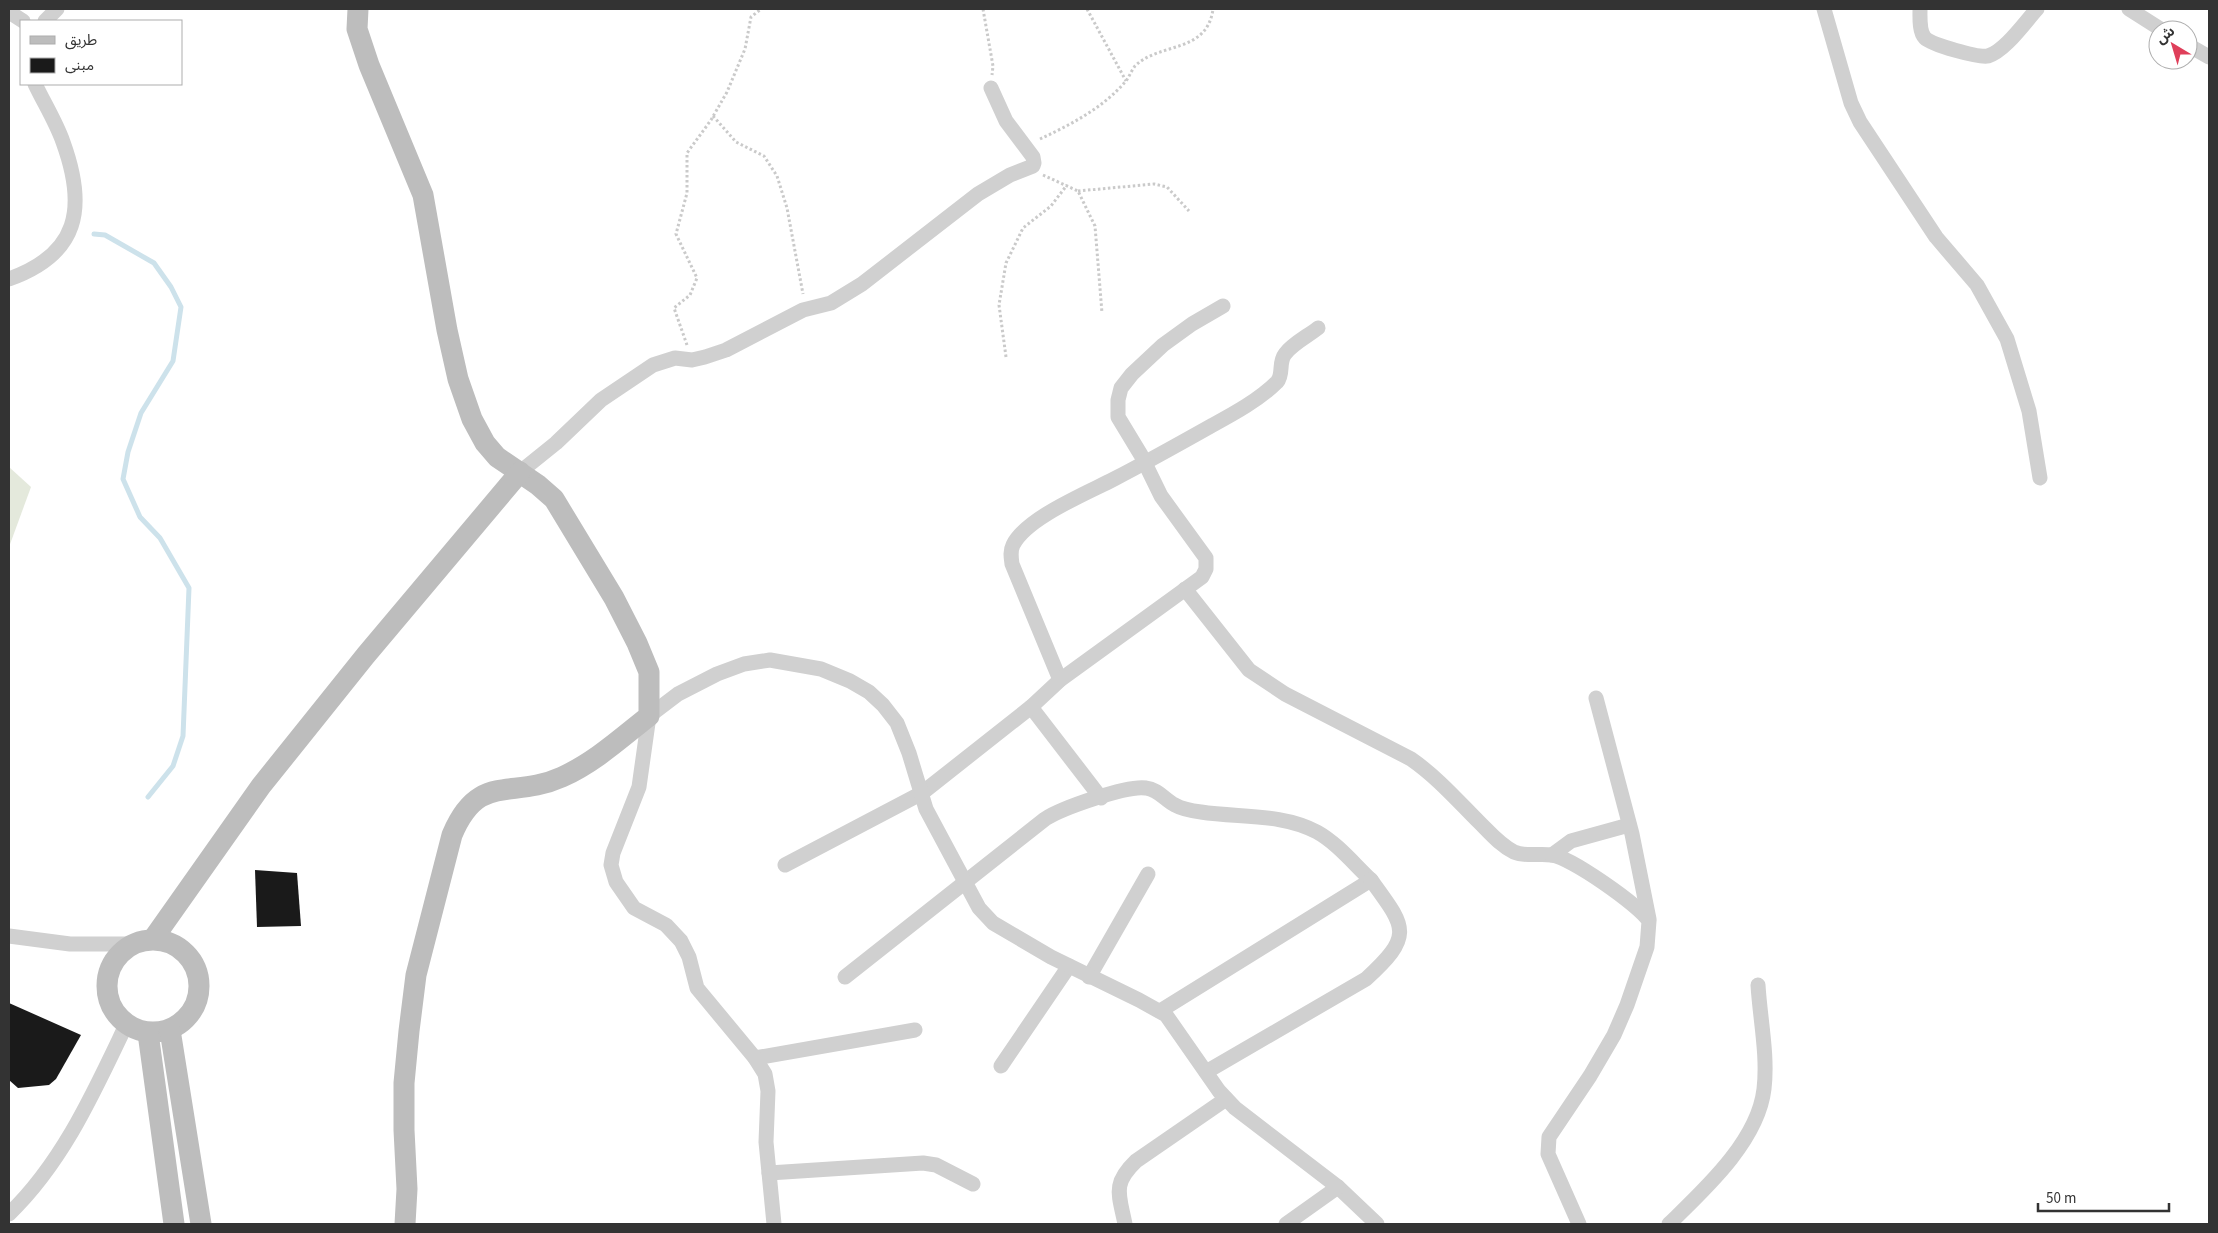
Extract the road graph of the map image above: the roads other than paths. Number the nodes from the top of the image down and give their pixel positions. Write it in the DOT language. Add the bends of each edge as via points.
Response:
graph roads {
  1 [pos="57,9"];
  2 [pos="358,9"];
  3 [pos="1824,9"];
  4 [pos="1920,9"];
  5 [pos="2038,9"];
  6 [pos="2129,9"];
  7 [pos="9,12"];
  8 [pos="21,20"];
  9 [pos="46,20"];
  10 [pos="2148,21"];
  11 [pos="2198,51"];
  12 [pos="2209,57"];
  13 [pos="35,85"];
  14 [pos="991,88"];
  15 [pos="9,279"];
  16 [pos="1223,306"];
  17 [pos="1318,328"];
  18 [pos="1145,463"];
  19 [pos="520,472"];
  20 [pos="2040,478"];
  21 [pos="1186,589"];
  22 [pos="1060,680"];
  23 [pos="1596,698"];
  24 [pos="1030,707"];
  25 [pos="649,716"];
  26 [pos="922,793"];
  27 [pos="1101,798"];
  28 [pos="1629,825"];
  29 [pos="1552,855"];
  30 [pos="785,865"];
  31 [pos="1148,874"];
  32 [pos="1371,880"];
  33 [pos="965,881"];
  34 [pos="1649,921"];
  35 [pos="9,936"];
  36 [pos="144,941"];
  37 [pos="1069,966"];
  38 [pos="845,977"];
  39 [pos="1090,977"];
  40 [pos="1758,985"];
  41 [pos="1160,1011"];
  42 [pos="126,1025"];
  43 [pos="170,1030"];
  44 [pos="915,1030"];
  45 [pos="148,1033"];
  46 [pos="755,1058"];
  47 [pos="1001,1066"];
  48 [pos="1206,1072"];
  49 [pos="1226,1099"];
  50 [pos="769,1173"];
  51 [pos="973,1184"];
  52 [pos="1338,1187"];
  53 [pos="9,1214"];
  54 [pos="174,1224"];
  55 [pos="200,1224"];
  56 [pos="405,1224"];
  57 [pos="774,1224"];
  58 [pos="1124,1224"];
  59 [pos="1286,1224"];
  60 [pos="1377,1224"];
  61 [pos="1579,1224"];
  62 [pos="1669,1224"];
  1 -- 9 [label="street"];
  2 -- 19 [label="main road" via="357,29 369,65 422,195 447,330 472,419 485,444 497,457"];
  3 -- 20 [label="street" via="1851,103 1860,122 1936,237 1977,285 2007,339 2029,411"];
  4 -- 5 [label="street" via="1925,38 1945,47 1987,56 2001,48"];
  6 -- 10 [label="street"];
  7 -- 8 [label="street"];
  11 -- 12 [label="street"];
  13 -- 15 [label="street" via="63,142 72,172 75,219 66,239 47,259 26,273"];
  14 -- 19 [label="street" via="1006,121 1034,160 1033,166 978,194 862,284 831,303 806,309 726,350 692,360 676,358 653,365 601,400"];
  16 -- 18 [label="street" via="1163,345 1120,388 1118,417"];
  17 -- 18 [label="street" via="1285,353 1280,363 1279,380 1268,389"];
  18 -- 21 [label="street" via="1161,496 1206,558 1202,577"];
  18 -- 22 [label="street" via="1048,513 1020,534 1013,545 1012,564"];
  19 -- 25 [label="main road" via="554,499 638,643 649,672"];
  19 -- 36 [label="main road" via="366,655 261,786"];
  21 -- 22 [label="street"];
  21 -- 29 [label="street" via="1249,670 1286,694 1423,767 1497,841 1515,852"];
  22 -- 24 [label="street"];
  23 -- 28 [label="street"];
  24 -- 26 [label="street"];
  24 -- 27 [label="street"];
  25 -- 26 [label="street" via="678,694 744,664 770,660 821,669 850,680 883,705 897,723"];
  25 -- 46 [label="street" via="639,787 612,853 611,865 616,882 634,908 676,933 689,957 697,988"];
  25 -- 56 [label="main road" via="585,765 544,785 493,790 479,797 460,817 452,834 416,976 404,1083"];
  26 -- 30 [label="street"];
  26 -- 33 [label="street" via="926,809"];
  27 -- 32 [label="street" via="1134,788 1146,788 1156,791 1176,806 1200,812 1296,823 1318,832"];
  27 -- 33 [label="street" via="1056,812 1032,827"];
  28 -- 29 [label="street" via="1571,841"];
  28 -- 34 [label="street"];
  29 -- 34 [label="street" via="1568,860 1629,901"];
  31 -- 39 [label="street"];
  32 -- 41 [label="street"];
  32 -- 48 [label="street" via="1397,916 1401,929 1388,959 1366,979"];
  33 -- 37 [label="street" via="979,908 993,923"];
  33 -- 38 [label="street"];
  34 -- 61 [label="street" via="1647,947 1614,1035 1549,1137 1548,1154"];
  35 -- 36 [label="street" via="70,944"];
  36 -- 42 [label="main road" via="118,955 108,973 106,992 113,1011"];
  36 -- 43 [label="main road" via="173,944 187,954 197,970 200,988 196,1006 185,1020"];
  37 -- 39 [label="street"];
  37 -- 47 [label="street"];
  39 -- 41 [label="street"];
  40 -- 62 [label="street" via="1765,1058 1759,1115 1717,1178"];
  41 -- 48 [label="street"];
  42 -- 45 [label="main road"];
  42 -- 53 [label="street" via="68,1140 26,1198"];
  43 -- 45 [label="main road"];
  43 -- 55 [label="main road"];
  44 -- 46 [label="street"];
  45 -- 54 [label="main road"];
  46 -- 50 [label="street" via="766,1074"];
  48 -- 49 [label="street"];
  49 -- 52 [label="street"];
  49 -- 58 [label="street" via="1128,1168 1118,1188"];
  50 -- 51 [label="street" via="922,1163 936,1165"];
  50 -- 57 [label="street"];
  52 -- 59 [label="street"];
  52 -- 60 [label="street"];
}
